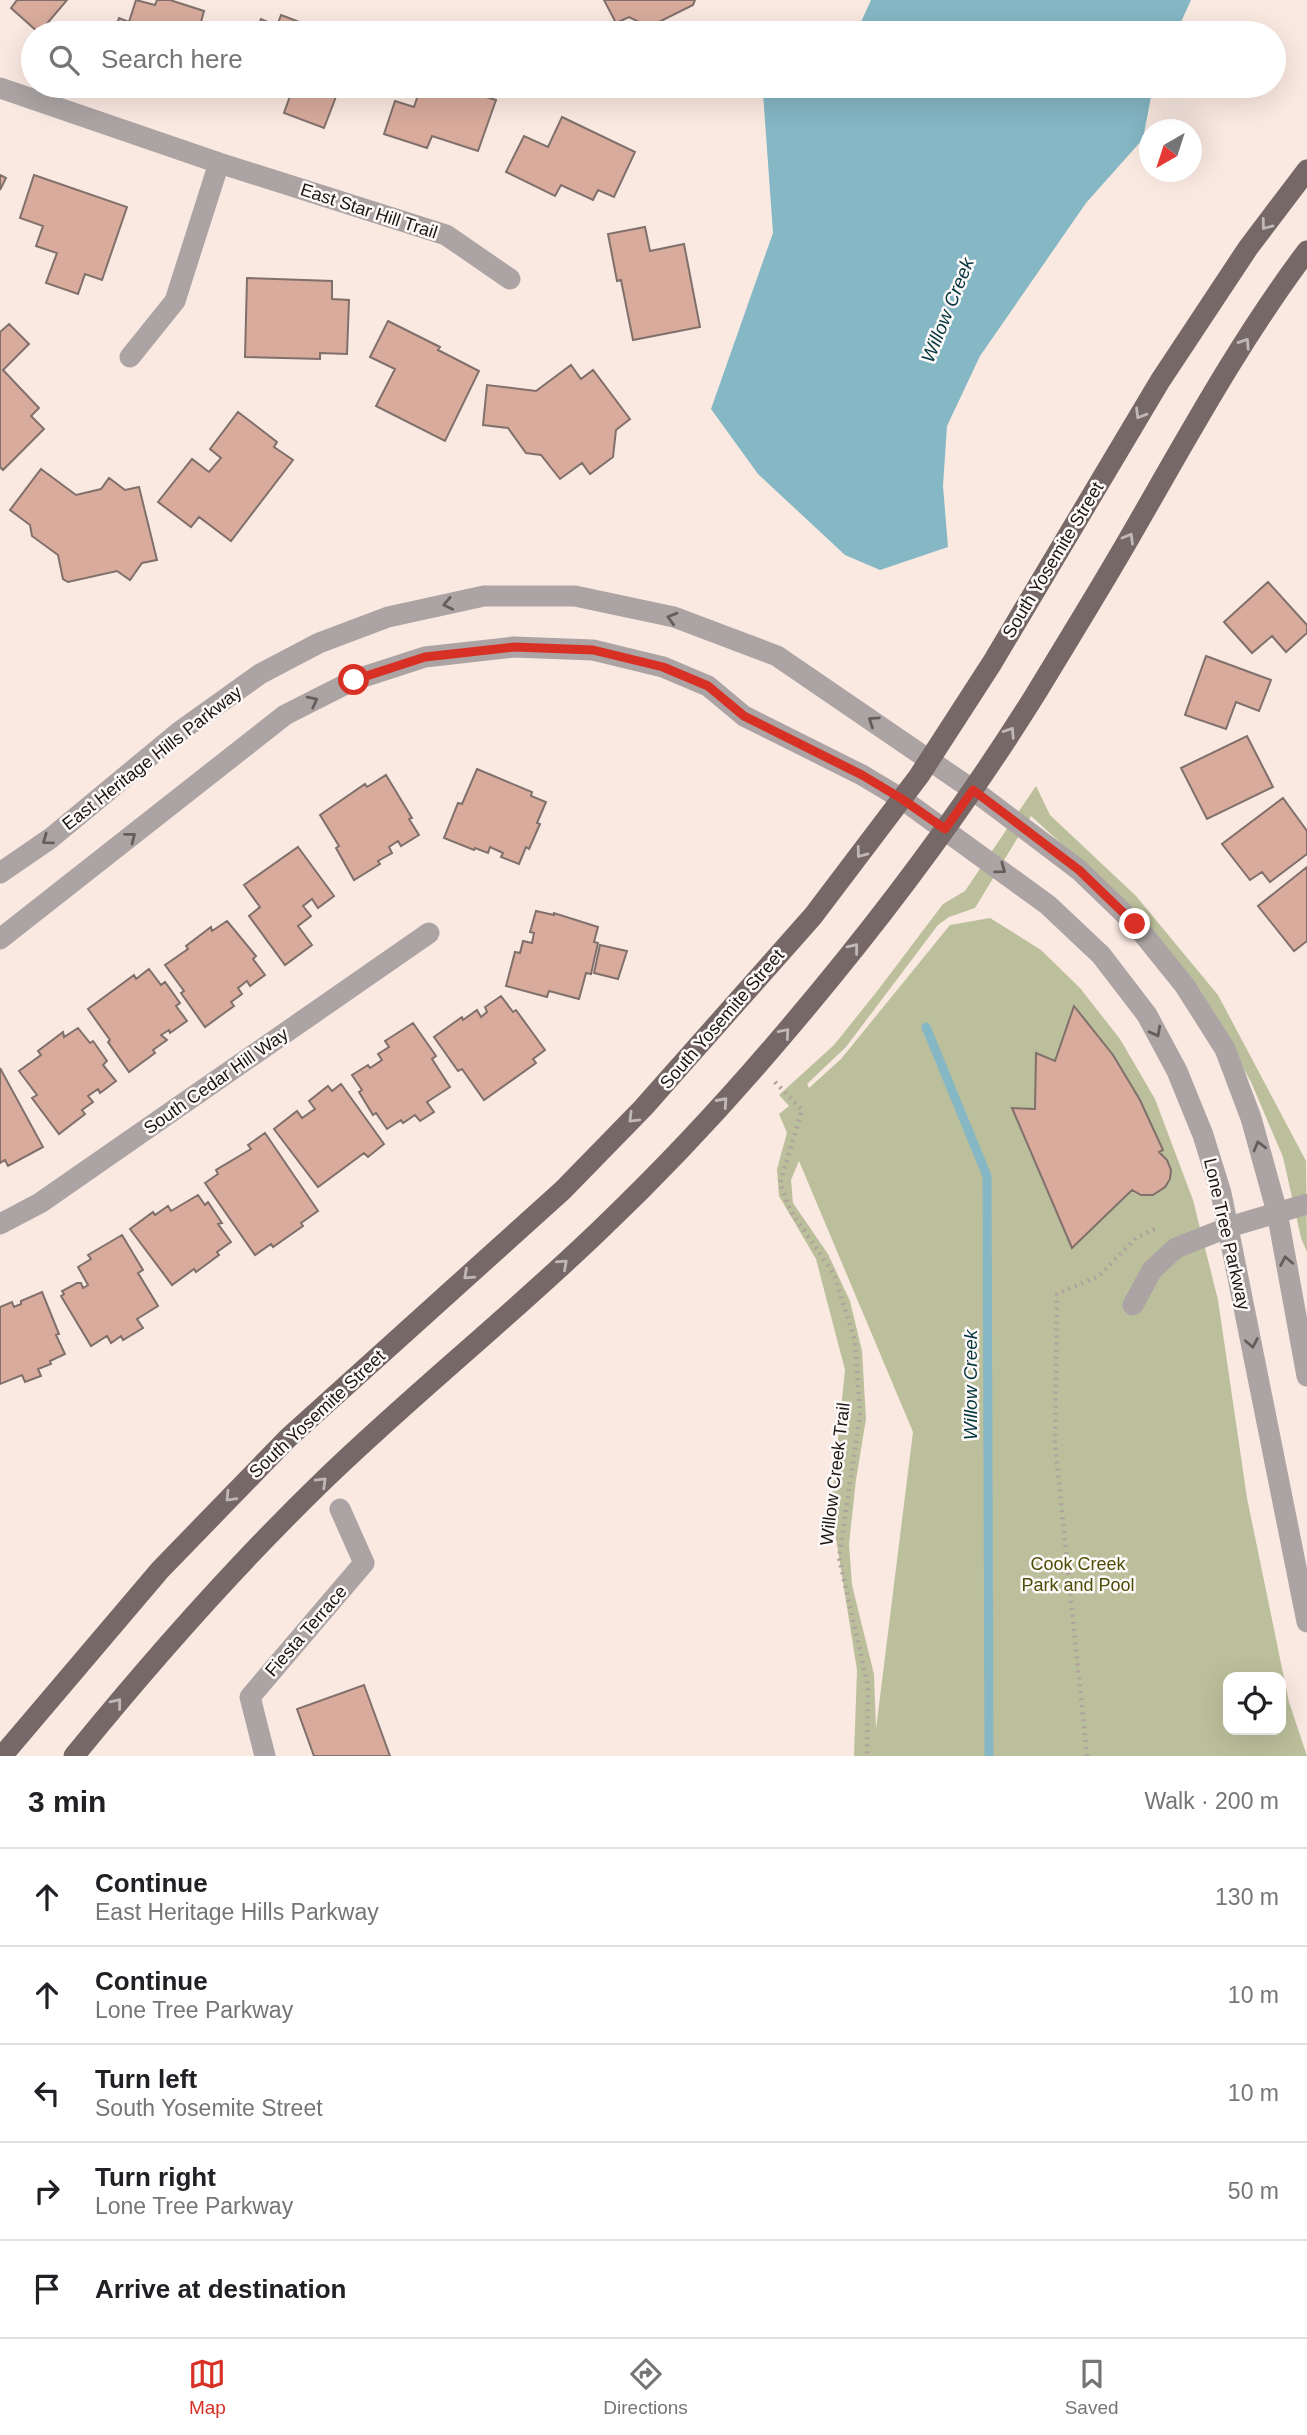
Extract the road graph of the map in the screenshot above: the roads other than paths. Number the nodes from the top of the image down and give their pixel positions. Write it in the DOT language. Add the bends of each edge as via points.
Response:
graph roads {
  1 [pos="0,88"];
  2 [pos="21,95"];
  3 [pos="29,98"];
  4 [pos="219,163"];
  5 [pos="1307,170"];
  6 [pos="1307,251"];
  7 [pos="510,279"];
  8 [pos="130,357"];
  9 [pos="930,759"];
  10 [pos="973,790"];
  11 [pos="902,799"];
  12 [pos="945,829"];
  13 [pos="0,873"];
  14 [pos="429,933"];
  15 [pos="0,939"];
  16 [pos="1307,1204"];
  17 [pos="1277,1212"];
  18 [pos="0,1224"];
  19 [pos="1229,1227"];
  20 [pos="1133,1305"];
  21 [pos="1307,1376"];
  22 [pos="340,1509"];
  23 [pos="1307,1622"];
  24 [pos="2,1756"];
  25 [pos="74,1756"];
  26 [pos="265,1756"];
  1 -- 2 [label="street, East Star Hill Trail"];
  3 -- 4 [label="street, East Star Hill Trail"];
  4 -- 7 [label="street, East Star Hill Trail" via="446,235"];
  4 -- 8 [label="street" via="175,301"];
  5 -- 9 [label="main road, South Yosemite Street, one-way" via="1248,248 1160,381"];
  10 -- 6 [label="main road, one-way" via="1116,560 1203,407"];
  9 -- 10 [label="street"];
  9 -- 11 [label="main road, South Yosemite Street"];
  9 -- 13 [label="street, East Heritage Hills Parkway, one-way" via="777,656 674,617 575,596 484,596 388,617 319,643 260,674"];
  10 -- 12 [label="main road"];
  17 -- 10 [label="street, one-way" via="1251,1118 1225,1049 1185,986 1135,924 1079,870"];
  11 -- 12 [label="street, Lone Tree Parkway"];
  15 -- 11 [label="street, one-way" via="285,715 354,680 425,657 514,647 593,650 663,667 708,686 744,716"];
  11 -- 24 [label="main road, South Yosemite Street, one-way" via="813,916 643,1108 563,1190 288,1438 160,1570"];
  12 -- 19 [label="street, Lone Tree Parkway, one-way" via="1048,905 1101,956 1147,1015 1177,1071 1203,1135"];
  25 -- 12 [label="main road, one-way" via="144,1670 326,1477 601,1229 683,1145 789,1029"];
  14 -- 18 [label="street, South Cedar Hill Way" via="40,1203"];
  16 -- 17 [label="street"];
  17 -- 19 [label="street"];
  21 -- 17 [label="street, one-way"];
  19 -- 20 [label="street" via="1176,1248 1152,1270"];
  19 -- 23 [label="street, Lone Tree Parkway, one-way"];
  22 -- 26 [label="street, Fiesta Terrace" via="364,1563 250,1697"];
}
